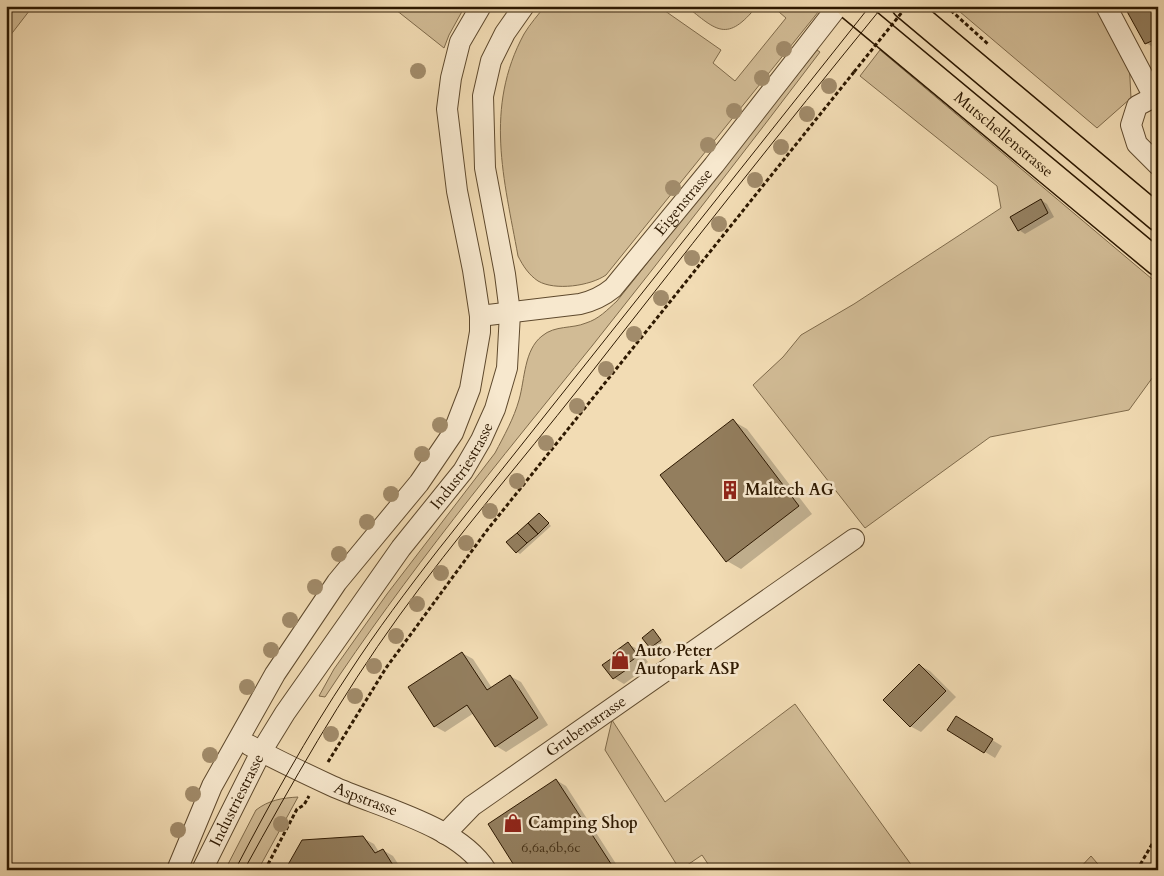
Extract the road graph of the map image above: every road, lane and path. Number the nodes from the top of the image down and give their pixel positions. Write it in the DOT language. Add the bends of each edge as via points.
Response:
graph roads {
  1 [pos="481,6"];
  2 [pos="524,6"];
  3 [pos="838,6"];
  4 [pos="849,6"];
  5 [pos="906,6"];
  6 [pos="1106,6"];
  7 [pos="1156,96"];
  8 [pos="1158,165"];
  9 [pos="1158,218"];
  10 [pos="1158,263"];
  11 [pos="510,313"];
  12 [pos="480,316"];
  13 [pos="854,539"];
  14 [pos="238,740"];
  15 [pos="261,752"];
  16 [pos="332,756"];
  17 [pos="308,798"];
  18 [pos="445,834"];
  19 [pos="1158,834"];
  20 [pos="178,870"];
  21 [pos="202,870"];
  22 [pos="265,870"];
  23 [pos="486,870"];
  24 [pos="1136,870"];
  1 -- 12 [label="street, Industriestrasse" via="460,42 447,109"];
  2 -- 11 [label="street, Industriestrasse" via="491,61 483,96 485,168"];
  3 -- 11 [label="street, Eigenstrasse" via="613,288 594,301"];
  4 -- 10 [label="main road, Mutschellenstrasse"];
  5 -- 9 [label="main road"];
  5 -- 16 [label="path, bridge" via="488,530 386,668"];
  6 -- 7 [label="street"];
  7 -- 8 [label="street" via="1137,106 1131,125 1138,144"];
  11 -- 12 [label="street, Eigenstrasse"];
  11 -- 15 [label="street, Industriestrasse" via="507,368 495,409 481,440 462,471 326,653"];
  12 -- 14 [label="street, Industriestrasse" via="470,389 453,433 419,483 338,582 274,674"];
  13 -- 18 [label="street, Grubenstrasse" via="472,806"];
  14 -- 15 [label="street, Aspstrasse"];
  14 -- 20 [label="street, Industriestrasse" via="212,786"];
  15 -- 18 [label="street, Aspstrasse"];
  15 -- 21 [label="street, Industriestrasse"];
  17 -- 22 [label="path" via="298,809"];
  18 -- 23 [label="street, Aspstrasse" via="465,847"];
  19 -- 24 [label="path"];
}
